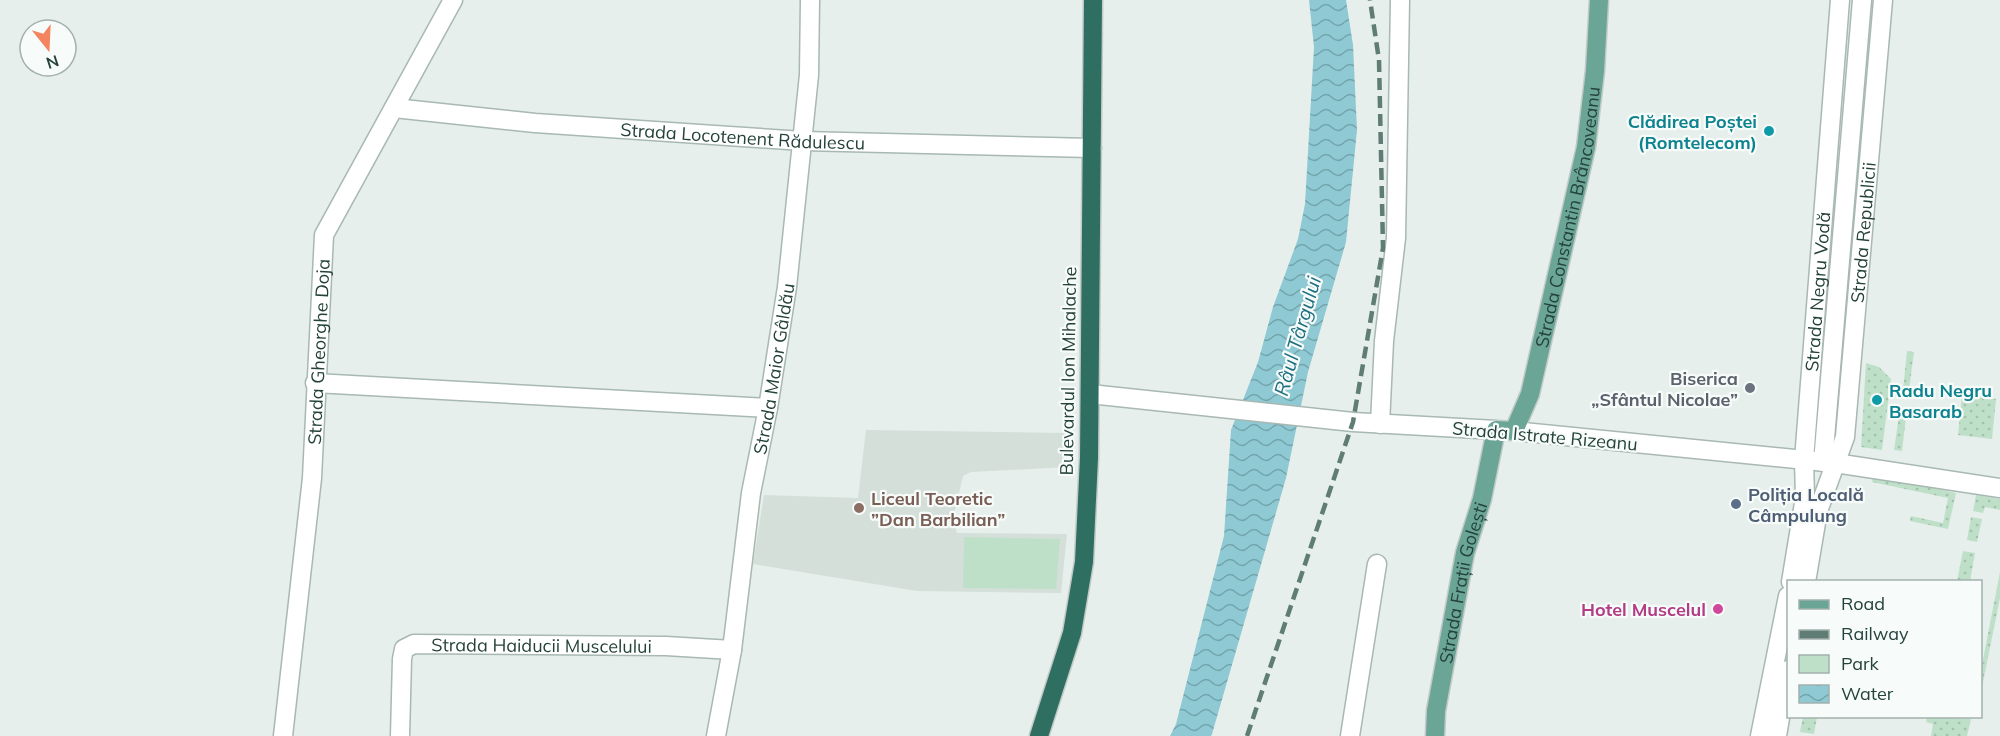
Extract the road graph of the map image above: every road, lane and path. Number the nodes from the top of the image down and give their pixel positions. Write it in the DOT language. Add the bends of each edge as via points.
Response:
graph roads {
  1 [pos="453,0"];
  2 [pos="810,0"];
  3 [pos="1094,0"];
  4 [pos="1400,0"];
  5 [pos="1599,0"];
  6 [pos="1840,0"];
  7 [pos="1862,0"];
  8 [pos="1883,0"];
  9 [pos="394,108"];
  10 [pos="803,141"];
  11 [pos="1092,148"];
  12 [pos="315,383"];
  13 [pos="1090,394"];
  14 [pos="768,408"];
  15 [pos="1380,424"];
  16 [pos="1496,429"];
  17 [pos="1514,431"];
  18 [pos="1804,460"];
  19 [pos="1829,463"];
  20 [pos="2000,488"];
  21 [pos="1377,564"];
  22 [pos="1791,580"];
  23 [pos="1806,580"];
  24 [pos="1787,601"];
  25 [pos="732,650"];
  26 [pos="1787,676"];
  27 [pos="283,736"];
  28 [pos="400,736"];
  29 [pos="716,736"];
  30 [pos="1039,736"];
  31 [pos="1350,736"];
  32 [pos="1435,736"];
  33 [pos="1760,736"];
  34 [pos="1777,736"];
  1 -- 9 [label="street, Strada Gheorghe Doja"];
  2 -- 10 [label="street, Strada Maior Gâldău"];
  3 -- 11 [label="highway, Bulevardul Ion Mihalache"];
  4 -- 15 [label="street" via="1396,238 1384,341"];
  5 -- 17 [label="main road, Strada Constantin Brâncoveanu" via="1586,147 1530,394"];
  6 -- 18 [label="street, Strada Negru Vodă"];
  7 -- 19 [label="street"];
  8 -- 19 [label="street, Strada Republicii" via="1845,437"];
  9 -- 10 [label="street, Strada Locotenent Rădulescu" via="535,123"];
  9 -- 12 [label="street, Strada Gheorghe Doja" via="324,235"];
  10 -- 11 [label="street, Strada Locotenent Rădulescu"];
  10 -- 14 [label="street, Strada Maior Gâldău" via="787,287"];
  11 -- 13 [label="highway, Bulevardul Ion Mihalache"];
  12 -- 14 [label="street"];
  12 -- 27 [label="street, Strada Gheorghe Doja" via="312,478"];
  13 -- 15 [label="street, Strada Istrate Rizeanu"];
  13 -- 30 [label="highway, Bulevardul Ion Mihalache" via="1086,527 1079,597 1072,633"];
  14 -- 25 [label="street, Strada Maior Gâldău" via="751,493"];
  15 -- 16 [label="street, Strada Istrate Rizeanu"];
  16 -- 17 [label="main road, Strada Istrate Rizeanu"];
  16 -- 32 [label="main road, Strada Frații Golești" via="1482,499 1465,553 1436,711"];
  17 -- 18 [label="street, Strada Istrate Rizeanu"];
  18 -- 19 [label="street, Strada Istrate Rizeanu"];
  18 -- 22 [label="street, Strada Negru Vodă" via="1805,497"];
  19 -- 20 [label="street, Strada Istrate Rizeanu"];
  19 -- 23 [label="street"];
  21 -- 31 [label="street"];
  24 -- 33 [label="street"];
  25 -- 28 [label="street, Strada Haiducii Muscelului" via="414,644 404,649 402,658"];
  25 -- 29 [label="street, Strada Maior Gâldău"];
  26 -- 34 [label="street"];
}
